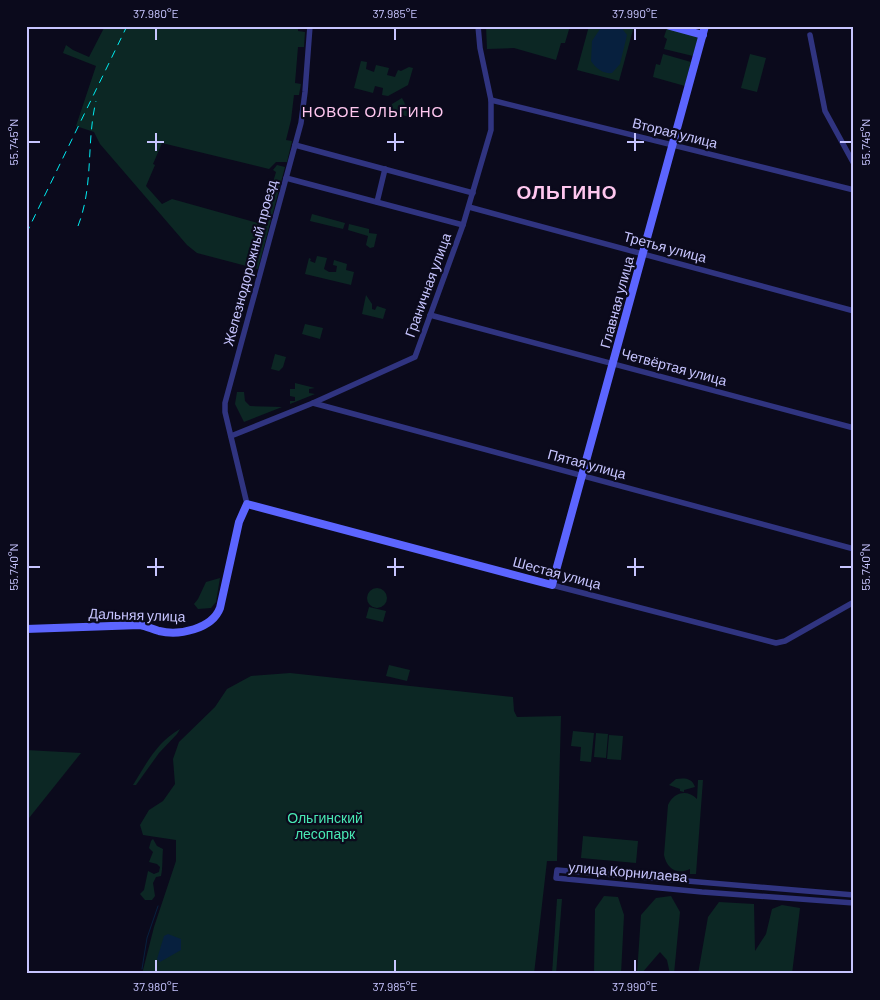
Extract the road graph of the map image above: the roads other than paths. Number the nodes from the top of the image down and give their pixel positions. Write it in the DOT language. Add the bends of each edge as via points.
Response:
graph roads {
  1 [pos="310,26"];
  2 [pos="478,26"];
  3 [pos="670,26"];
  4 [pos="704,30"];
  5 [pos="810,35"];
  6 [pos="491,100"];
  7 [pos="295,145"];
  8 [pos="672,145"];
  9 [pos="854,164"];
  10 [pos="385,169"];
  11 [pos="286,178"];
  12 [pos="854,190"];
  13 [pos="473,193"];
  14 [pos="376,202"];
  15 [pos="469,206"];
  16 [pos="463,224"];
  17 [pos="643,254"];
  18 [pos="854,311"];
  19 [pos="430,315"];
  20 [pos="613,364"];
  21 [pos="313,403"];
  22 [pos="854,428"];
  23 [pos="231,436"];
  24 [pos="582,476"];
  25 [pos="247,504"];
  26 [pos="854,549"];
  27 [pos="552,585"];
  28 [pos="854,602"];
  29 [pos="26,629"];
  30 [pos="854,895"];
  31 [pos="854,903"];
  1 -- 7 [label="street, Железнодорожный проезд" via="305,92"];
  2 -- 6 [label="street, Граничная улица"];
  3 -- 4 [label="street"];
  4 -- 8 [label="street, Главная улица"];
  5 -- 9 [label="street" via="825,111"];
  6 -- 8 [label="street, Вторая улица"];
  6 -- 13 [label="street, Граничная улица" via="491,130"];
  7 -- 10 [label="street"];
  7 -- 11 [label="street, Железнодорожный проезд"];
  8 -- 12 [label="street, Вторая улица"];
  8 -- 17 [label="street, Главная улица"];
  10 -- 13 [label="street"];
  10 -- 14 [label="street"];
  11 -- 14 [label="street"];
  11 -- 23 [label="street, Железнодорожный проезд" via="228,392 225,407"];
  13 -- 15 [label="street, Граничная улица"];
  14 -- 16 [label="street"];
  15 -- 16 [label="street, Граничная улица"];
  15 -- 17 [label="street, Третья улица"];
  16 -- 19 [label="street, Граничная улица"];
  17 -- 18 [label="street, Третья улица"];
  17 -- 20 [label="street, Главная улица"];
  19 -- 20 [label="street, Четвёртая улица"];
  19 -- 21 [label="street, Граничная улица" via="412,360"];
  20 -- 22 [label="street, Четвёртая улица"];
  20 -- 24 [label="street, Главная улица"];
  21 -- 23 [label="street, Граничная улица"];
  21 -- 24 [label="street, Пятая улица"];
  23 -- 25 [label="street, Железнодорожный проезд"];
  24 -- 26 [label="street, Пятая улица"];
  24 -- 27 [label="street, Главная улица"];
  25 -- 27 [label="street, Шестая улица"];
  25 -- 29 [label="street, Дальняя улица" via="239,522 220,608 214,619 206,624 171,632 140,625"];
  27 -- 28 [label="street, Шестая улица" via="776,643 786,641"];
  30 -- 31 [label="street, улица Корнилаева" via="557,870 556,878"];
}
